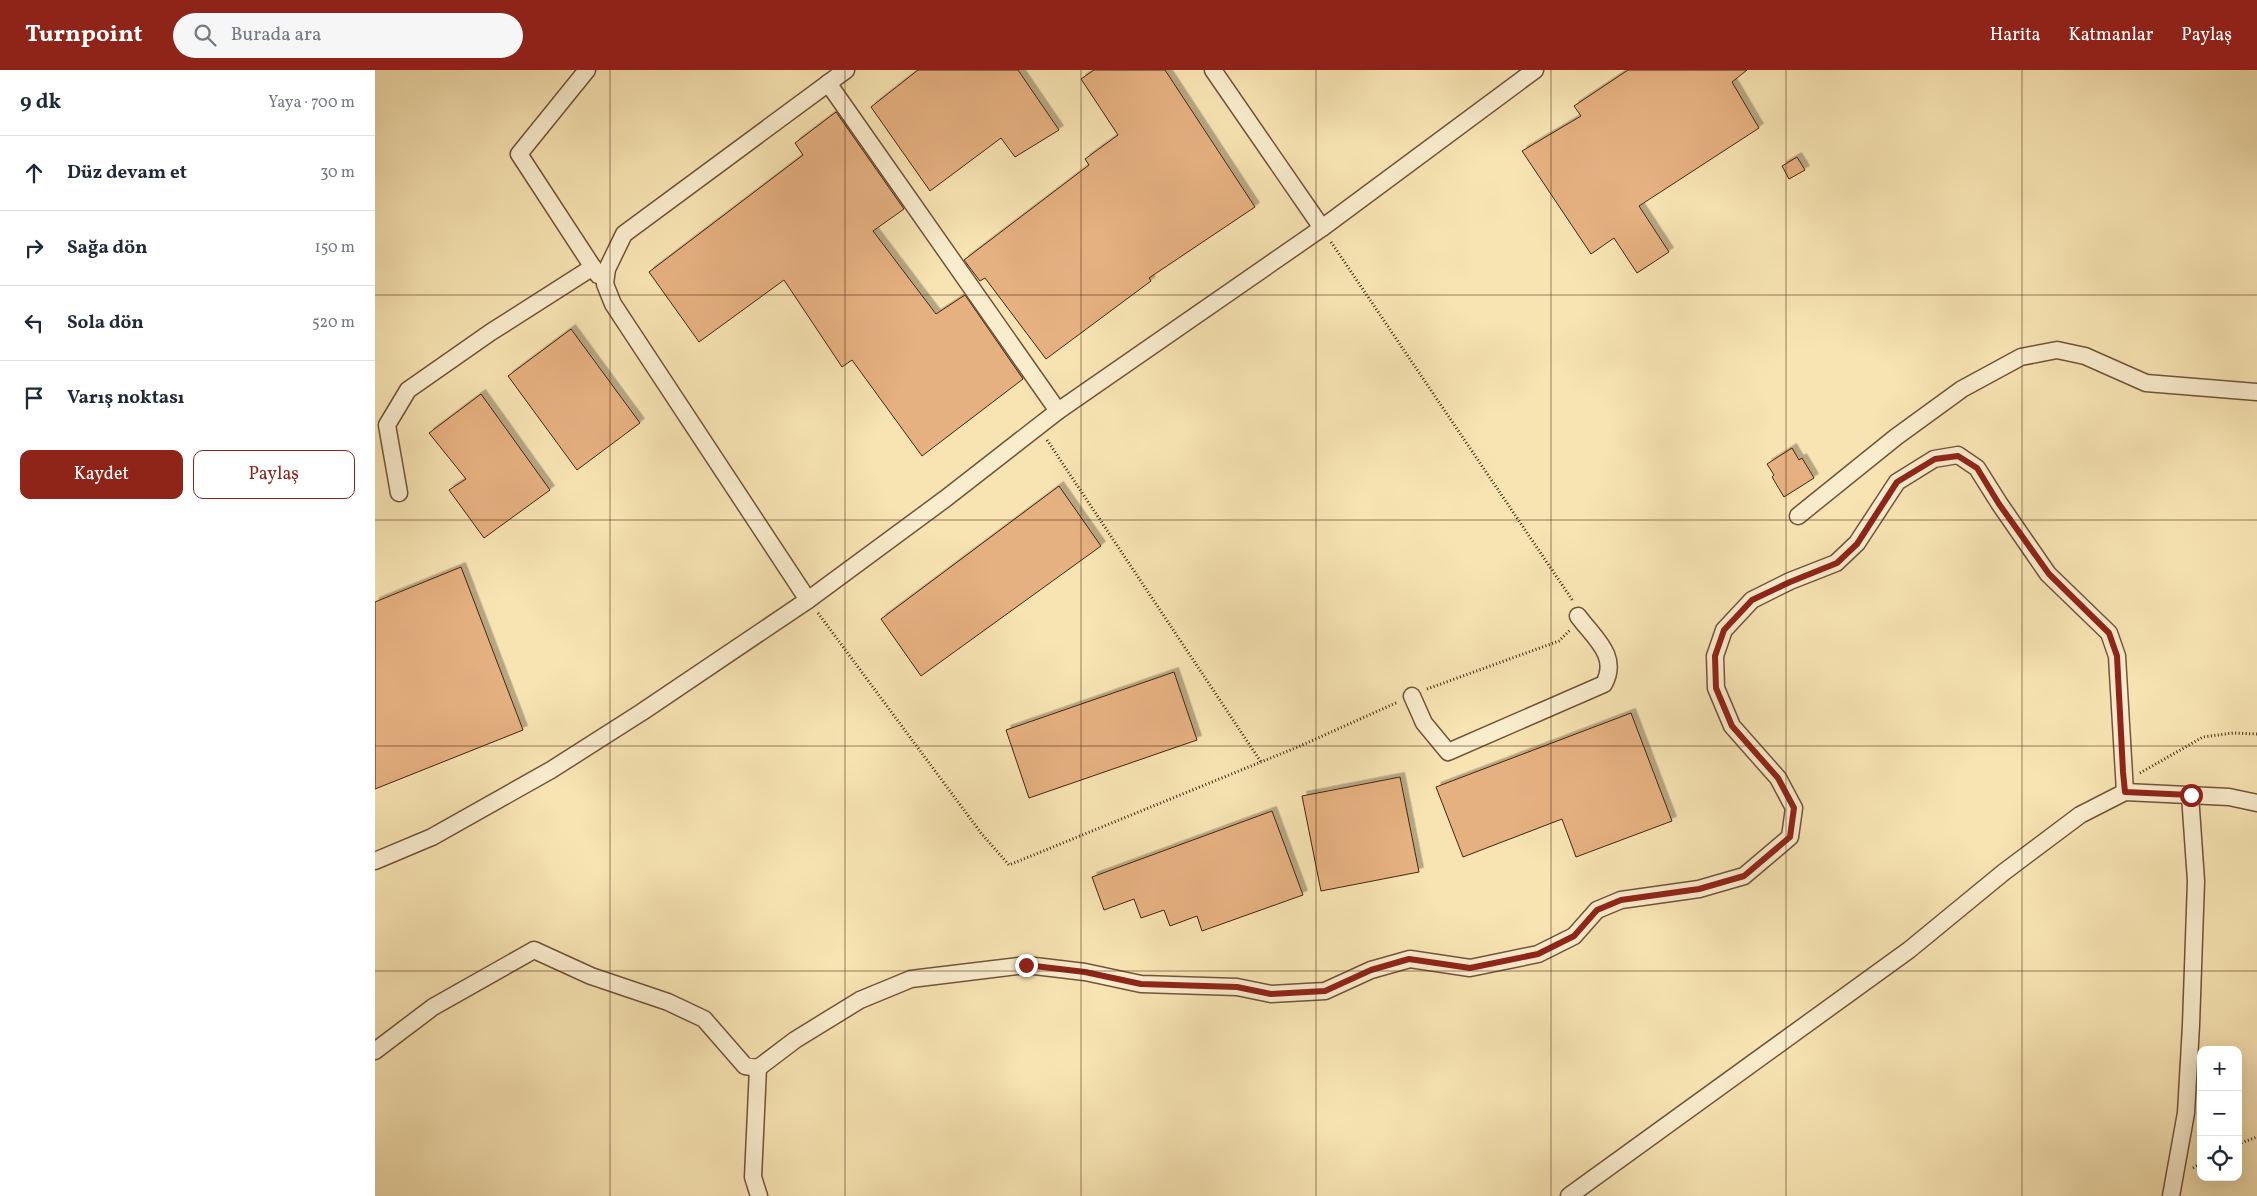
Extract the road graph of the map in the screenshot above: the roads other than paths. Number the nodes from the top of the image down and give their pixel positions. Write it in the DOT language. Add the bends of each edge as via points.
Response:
graph roads {
  1 [pos="587,70"];
  2 [pos="846,70"];
  3 [pos="1213,70"];
  4 [pos="1535,70"];
  5 [pos="828,83"];
  6 [pos="1322,228"];
  7 [pos="593,267"];
  8 [pos="605,284"];
  9 [pos="2257,392"];
  10 [pos="1058,411"];
  11 [pos="399,493"];
  12 [pos="1798,516"];
  13 [pos="808,600"];
  14 [pos="1577,616"];
  15 [pos="1412,696"];
  16 [pos="2125,792"];
  17 [pos="2191,795"];
  18 [pos="2257,803"];
  19 [pos="375,861"];
  20 [pos="375,1051"];
  21 [pos="759,1068"];
  22 [pos="759,1196"];
  23 [pos="1569,1196"];
  24 [pos="2171,1196"];
  1 -- 7 [label="street" via="519,154"];
  2 -- 5 [label="street"];
  3 -- 6 [label="street"];
  4 -- 6 [label="street"];
  5 -- 8 [label="street" via="624,234 607,269"];
  5 -- 10 [label="street"];
  6 -- 10 [label="street"];
  7 -- 8 [label="street"];
  7 -- 11 [label="street" via="408,390 387,424"];
  8 -- 13 [label="street" via="618,312"];
  9 -- 12 [label="street" via="2146,383 2085,356 2057,350 2021,357 1955,394"];
  10 -- 13 [label="street"];
  13 -- 19 [label="street" via="551,770 432,838"];
  14 -- 15 [label="street" via="1609,659 1610,672 1604,684 1448,752 1424,723"];
  16 -- 17 [label="street"];
  16 -- 21 [label="street" via="2117,656 2109,633 2049,574 1977,468 1958,456 1935,459 1897,482 1857,544 1837,563 1752,600 1724,630 1715,656 1716,688 1732,726 1778,778 1794,808 1790,837 1744,876 1699,889 1621,900 1597,910 1574,936 1538,954 1470,968 1409,959 1371,970 1325,991 1271,994 1237,987 1141,984 1085,972 1026,965 911,979 860,1000 795,1040"];
  16 -- 23 [label="street" via="2080,814 1909,950"];
  17 -- 18 [label="street" via="2229,797"];
  17 -- 24 [label="street" via="2196,881 2191,1025 2186,1113"];
  20 -- 21 [label="street" via="433,1007 534,950 591,976 668,1002 704,1019 745,1066"];
  21 -- 22 [label="street" via="753,1177"];
}
